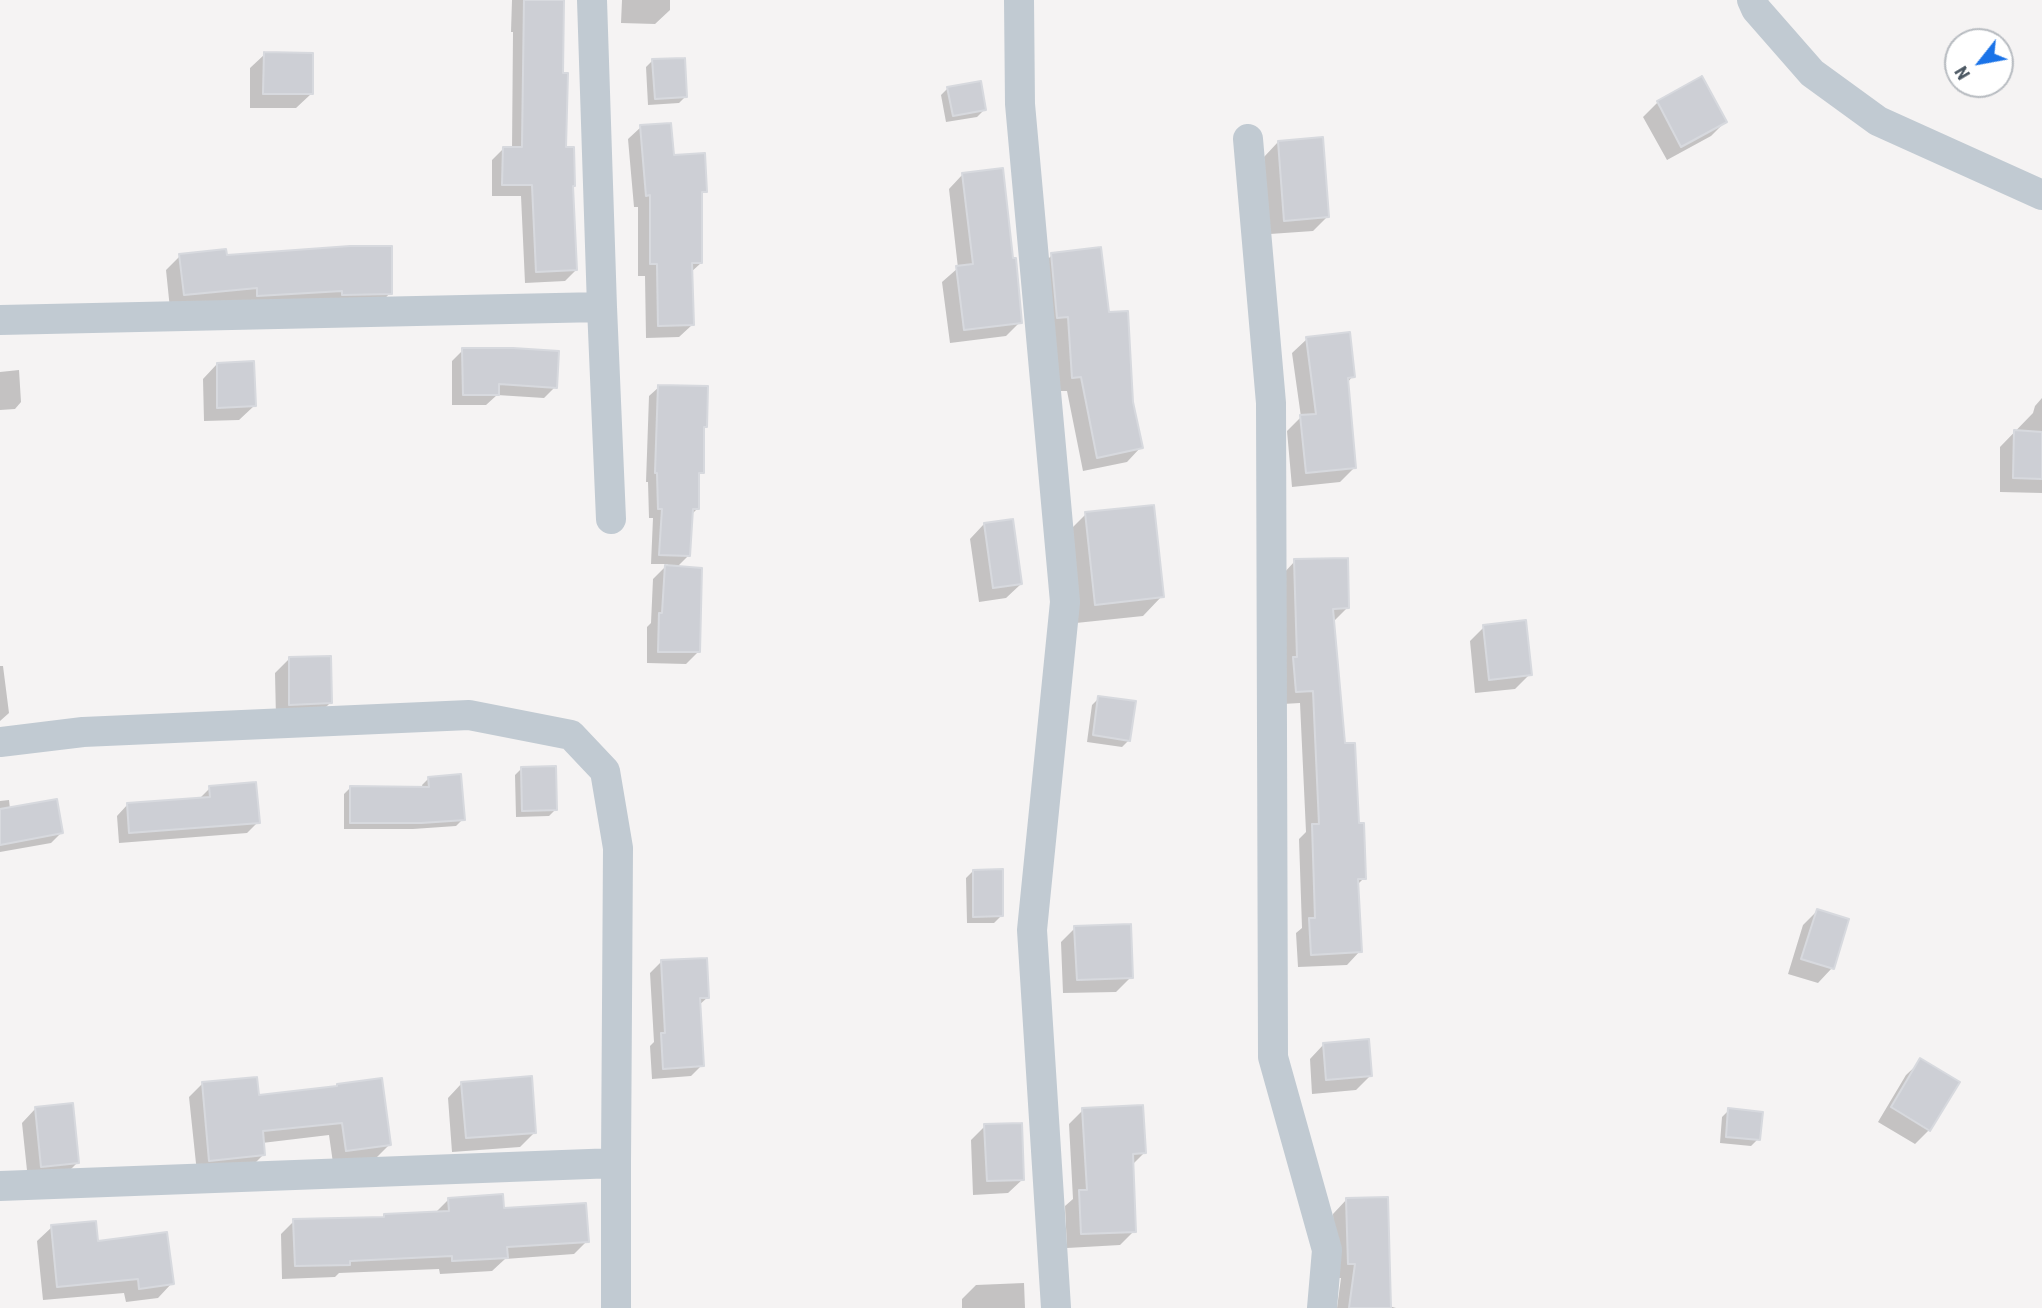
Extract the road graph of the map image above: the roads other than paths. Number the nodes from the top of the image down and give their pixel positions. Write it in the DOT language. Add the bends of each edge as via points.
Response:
graph roads {
  1 [pos="592,0"];
  2 [pos="1019,0"];
  3 [pos="1752,0"];
  4 [pos="1248,139"];
  5 [pos="2042,195"];
  6 [pos="602,307"];
  7 [pos="0,320"];
  8 [pos="611,519"];
  9 [pos="0,742"];
  10 [pos="616,1163"];
  11 [pos="0,1186"];
  12 [pos="616,1308"];
  13 [pos="1056,1308"];
  14 [pos="1322,1308"];
  1 -- 6 [label="street"];
  2 -- 13 [label="street" via="1020,104 1065,602 1032,930"];
  3 -- 5 [label="street" via="1812,73 1878,121"];
  4 -- 14 [label="street" via="1270,403 1273,1057 1327,1250"];
  6 -- 7 [label="street"];
  6 -- 8 [label="street"];
  9 -- 10 [label="street" via="83,732 469,715 571,735 605,771 618,848"];
  10 -- 11 [label="street"];
  10 -- 12 [label="street"];
}
